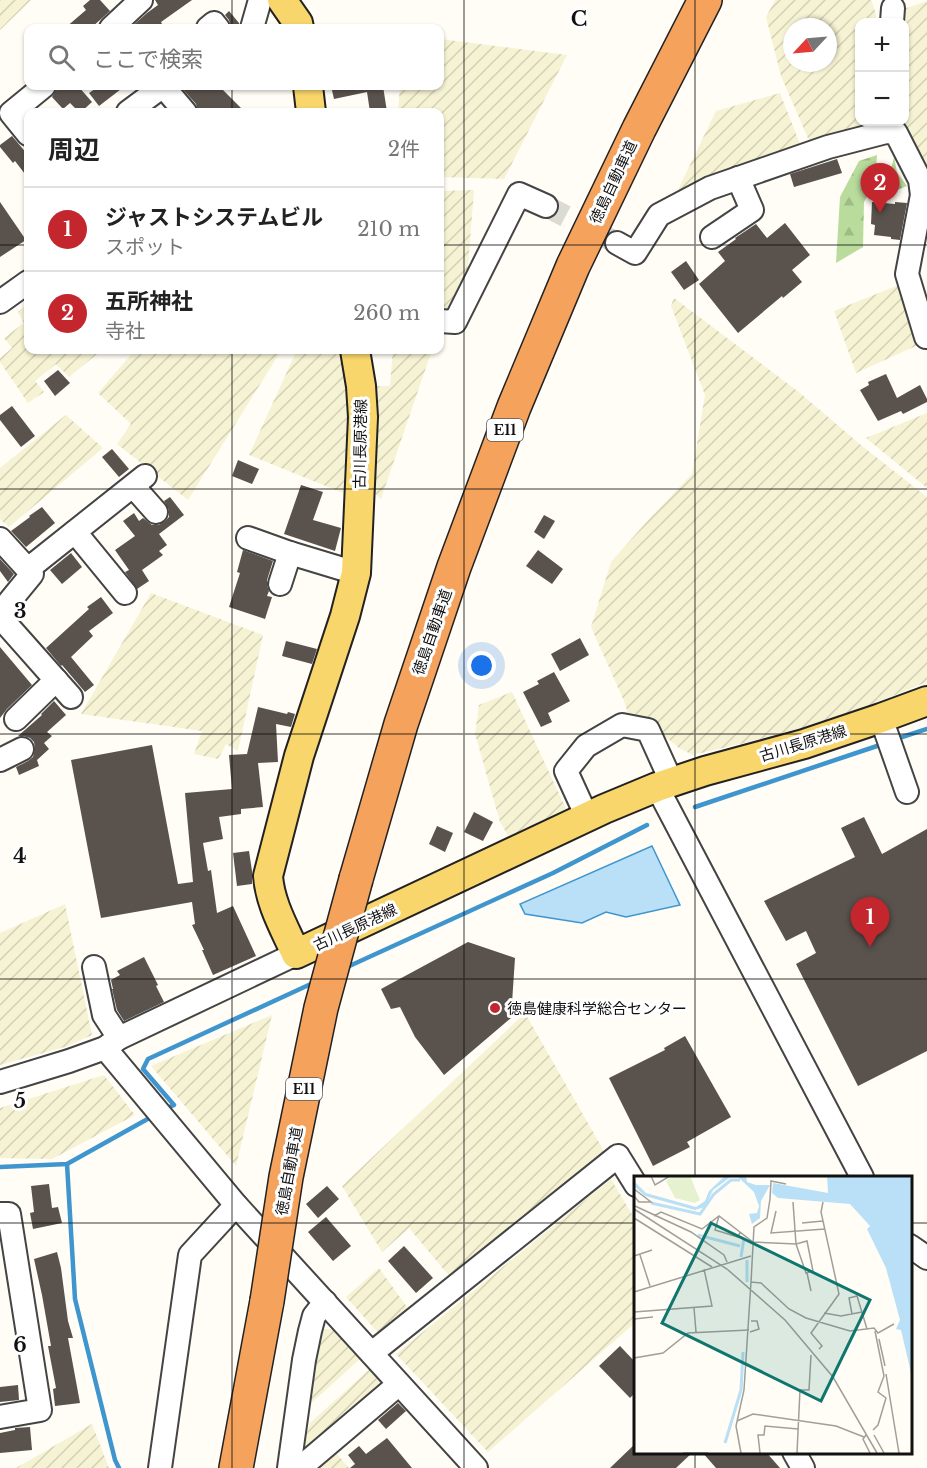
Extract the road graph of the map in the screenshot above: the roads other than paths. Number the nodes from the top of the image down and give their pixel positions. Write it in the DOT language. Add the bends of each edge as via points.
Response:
graph roads {
  1 [pos="141,0"];
  2 [pos="260,0"];
  3 [pos="282,0"];
  4 [pos="705,0"];
  5 [pos="119,24"];
  6 [pos="253,24"];
  7 [pos="297,24"];
  8 [pos="39,90"];
  9 [pos="158,90"];
  10 [pos="166,90"];
  11 [pos="308,90"];
  12 [pos="133,108"];
  13 [pos="182,108"];
  14 [pos="311,108"];
  15 [pos="886,127"];
  16 [pos="24,129"];
  17 [pos="738,178"];
  18 [pos="924,194"];
  19 [pos="546,206"];
  20 [pos="711,237"];
  21 [pos="617,243"];
  22 [pos="24,285"];
  23 [pos="0,302"];
  24 [pos="444,321"];
  25 [pos="926,337"];
  26 [pos="356,354"];
  27 [pos="156,512"];
  28 [pos="75,532"];
  29 [pos="248,538"];
  30 [pos="0,540"];
  31 [pos="290,553"];
  32 [pos="27,569"];
  33 [pos="356,573"];
  34 [pos="279,584"];
  35 [pos="125,593"];
  36 [pos="0,615"];
  37 [pos="56,680"];
  38 [pos="71,697"];
  39 [pos="927,701"];
  40 [pos="16,719"];
  41 [pos="887,734"];
  42 [pos="22,749"];
  43 [pos="0,760"];
  44 [pos="665,785"];
  45 [pos="907,792"];
  46 [pos="587,817"];
  47 [pos="296,954"];
  48 [pos="94,967"];
  49 [pos="112,1043"];
  50 [pos="0,1082"];
  51 [pos="861,1176"];
  52 [pos="634,1182"];
  53 [pos="236,1205"];
  54 [pos="0,1214"];
  55 [pos="912,1247"];
  56 [pos="927,1258"];
  57 [pos="267,1301"];
  58 [pos="325,1302"];
  59 [pos="372,1353"];
  60 [pos="399,1384"];
  61 [pos="0,1417"];
  62 [pos="795,1453"];
  63 [pos="160,1468"];
  64 [pos="236,1468"];
  65 [pos="247,1468"];
  66 [pos="289,1468"];
  67 [pos="300,1468"];
  68 [pos="476,1468"];
  69 [pos="803,1468"];
  1 -- 5 [label="street"];
  2 -- 6 [label="street"];
  3 -- 7 [label="main road"];
  4 -- 57 [label="highway, 徳島自動車道 / E11, bridge" via="573,266 514,407 401,724 321,1008 286,1177"];
  8 -- 16 [label="street" via="11,113"];
  9 -- 12 [label="street"];
  10 -- 13 [label="street"];
  11 -- 14 [label="main road"];
  15 -- 17 [label="street"];
  15 -- 18 [label="street" via="896,133"];
  17 -- 20 [label="street" via="752,210"];
  17 -- 21 [label="street" via="659,215 635,253"];
  18 -- 25 [label="street" via="907,274"];
  19 -- 24 [label="street" via="519,194 455,322"];
  22 -- 23 [label="street"];
  26 -- 33 [label="main road, 古川長原港線" via="363,417"];
  27 -- 28 [label="street" via="139,481"];
  28 -- 32 [label="street"];
  28 -- 35 [label="street"];
  29 -- 31 [label="street"];
  30 -- 32 [label="street"];
  31 -- 33 [label="street"];
  31 -- 34 [label="street"];
  32 -- 36 [label="street" via="32,574"];
  33 -- 47 [label="main road, 古川長原港線" via="299,756 268,876 272,899"];
  36 -- 37 [label="street"];
  37 -- 38 [label="street"];
  37 -- 40 [label="street"];
  39 -- 41 [label="main road, 古川長原港線"];
  41 -- 44 [label="main road, 古川長原港線" via="804,744"];
  41 -- 45 [label="street"];
  42 -- 43 [label="street"];
  44 -- 46 [label="main road, 古川長原港線"];
  44 -- 46 [label="street" via="648,730 622,724 586,746 566,771"];
  44 -- 51 [label="street"];
  46 -- 47 [label="main road, 古川長原港線"];
  47 -- 49 [label="street"];
  48 -- 49 [label="street"];
  49 -- 50 [label="street"];
  49 -- 53 [label="street" via="159,1112"];
  52 -- 59 [label="street" via="618,1155"];
  53 -- 58 [label="street"];
  53 -- 63 [label="street" via="189,1255"];
  54 -- 61 [label="street" via="9,1214 40,1410"];
  55 -- 56 [label="street"];
  57 -- 64 [label="highway, 徳島自動車道 / E11"];
  57 -- 65 [label="highway, 徳島自動車道 / E11"];
  58 -- 59 [label="street"];
  58 -- 66 [label="street" via="314,1316 310,1331"];
  59 -- 60 [label="street"];
  60 -- 67 [label="street"];
  60 -- 68 [label="street"];
  62 -- 69 [label="street"];
}
